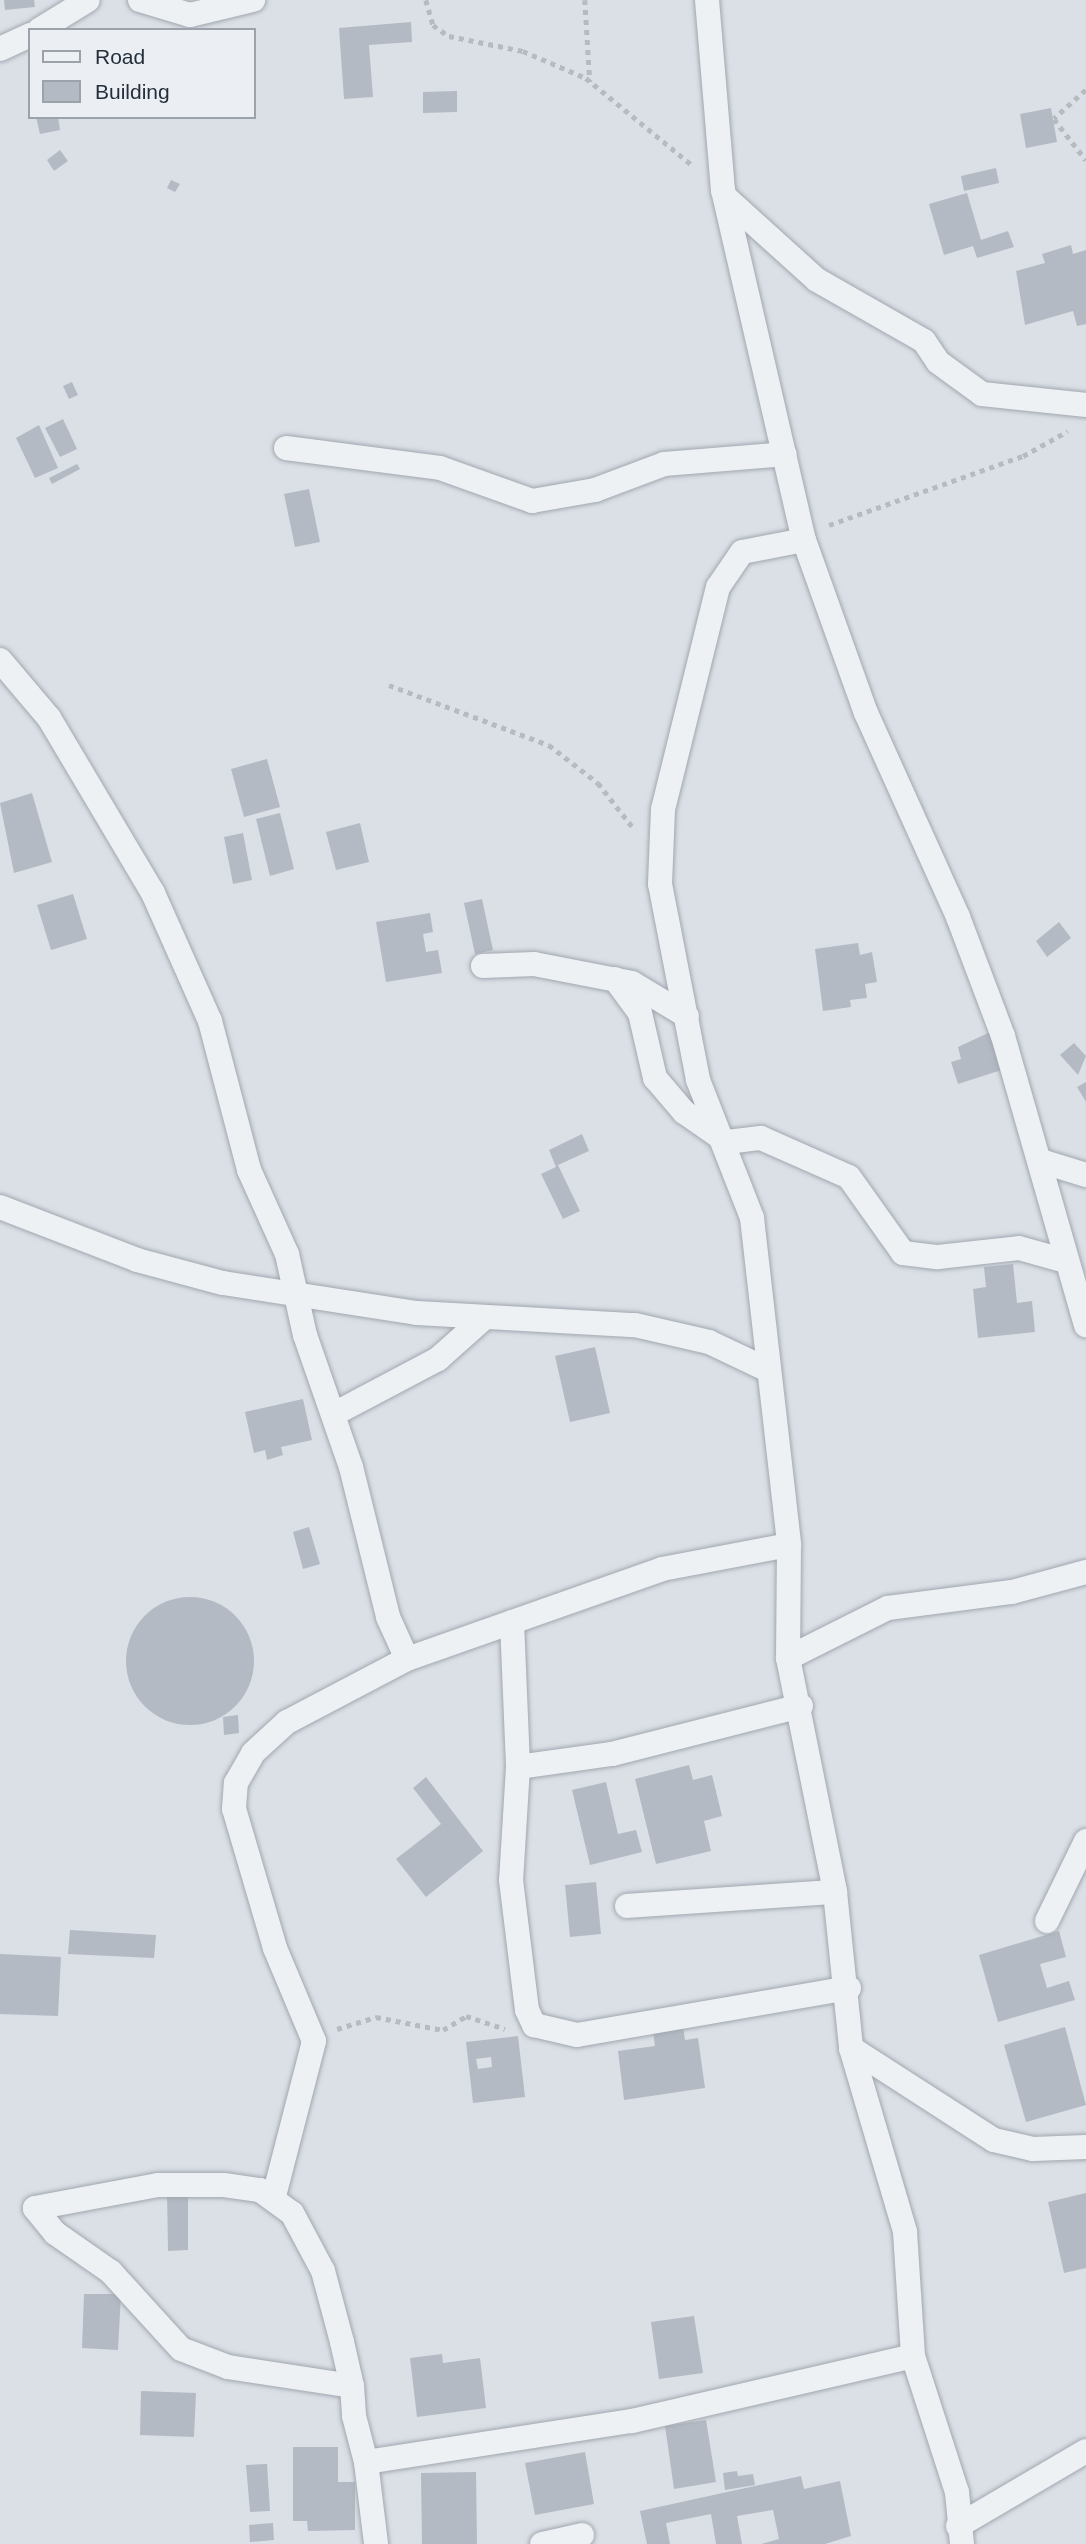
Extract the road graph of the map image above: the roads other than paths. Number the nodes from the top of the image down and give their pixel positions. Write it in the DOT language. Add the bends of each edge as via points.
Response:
graph roads {
  1 [pos="89,0"];
  2 [pos="140,0"];
  3 [pos="253,0"];
  4 [pos="707,0"];
  5 [pos="42,28"];
  6 [pos="28,36"];
  7 [pos="0,49"];
  8 [pos="724,188"];
  9 [pos="1082,415"];
  10 [pos="286,448"];
  11 [pos="785,454"];
  12 [pos="804,540"];
  13 [pos="0,660"];
  14 [pos="483,966"];
  15 [pos="615,979"];
  16 [pos="687,1016"];
  17 [pos="727,1142"];
  18 [pos="1044,1162"];
  19 [pos="1086,1175"];
  20 [pos="0,1207"];
  21 [pos="1066,1261"];
  22 [pos="294,1293"];
  23 [pos="484,1318"];
  24 [pos="1086,1325"];
  25 [pos="768,1370"];
  26 [pos="334,1413"];
  27 [pos="789,1545"];
  28 [pos="1086,1572"];
  29 [pos="512,1622"];
  30 [pos="788,1658"];
  31 [pos="407,1660"];
  32 [pos="801,1706"];
  33 [pos="518,1767"];
  34 [pos="1086,1842"];
  35 [pos="835,1892"];
  36 [pos="627,1906"];
  37 [pos="1047,1921"];
  38 [pos="849,1988"];
  39 [pos="851,2048"];
  40 [pos="1086,2147"];
  41 [pos="274,2196"];
  42 [pos="913,2356"];
  43 [pos="352,2386"];
  44 [pos="1086,2451"];
  45 [pos="366,2462"];
  46 [pos="582,2535"];
  47 [pos="960,2535"];
  48 [pos="376,2544"];
  49 [pos="542,2544"];
  1 -- 5 [label="street"];
  2 -- 3 [label="street" via="190,15"];
  4 -- 8 [label="street"];
  6 -- 7 [label="street"];
  8 -- 9 [label="street" via="817,279 924,341 937,362 982,394"];
  8 -- 11 [label="street"];
  10 -- 11 [label="street" via="440,468 532,500 595,490 664,464"];
  11 -- 12 [label="street"];
  12 -- 16 [label="street" via="748,548 723,576 663,809 659,861"];
  12 -- 18 [label="street" via="866,713 967,941"];
  13 -- 22 [label="street" via="49,718 170,926 226,1065 249,1170 287,1254"];
  14 -- 15 [label="street" via="534,964"];
  15 -- 16 [label="street" via="672,1003"];
  15 -- 17 [label="street" via="640,1013 649,1059 665,1094"];
  16 -- 17 [label="street" via="698,1080"];
  17 -- 21 [label="street" via="761,1138 849,1177 903,1253 915,1258 1019,1248"];
  17 -- 25 [label="street" via="752,1219"];
  18 -- 19 [label="street"];
  18 -- 21 [label="street"];
  20 -- 22 [label="street" via="173,1272"];
  21 -- 24 [label="street"];
  22 -- 23 [label="street"];
  22 -- 26 [label="street"];
  23 -- 25 [label="street" via="656,1329 709,1342"];
  23 -- 26 [label="street" via="438,1359"];
  25 -- 27 [label="street"];
  26 -- 31 [label="street" via="388,1617"];
  27 -- 29 [label="street" via="662,1569"];
  27 -- 30 [label="street"];
  28 -- 30 [label="street" via="1012,1592 888,1608"];
  29 -- 31 [label="street"];
  29 -- 33 [label="street"];
  30 -- 32 [label="street"];
  31 -- 41 [label="street" via="287,1722 253,1753 236,1783 237,1825 275,1948 314,2041"];
  32 -- 33 [label="street" via="612,1755"];
  32 -- 35 [label="street"];
  33 -- 38 [label="street" via="511,1880 527,2010 534,2025 577,2035"];
  34 -- 37 [label="street"];
  35 -- 36 [label="street"];
  35 -- 38 [label="street"];
  38 -- 39 [label="street"];
  39 -- 40 [label="street" via="995,2140 1033,2149"];
  39 -- 42 [label="street" via="905,2232"];
  41 -- 43 [label="street" via="292,2213 323,2272"];
  41 -- 43 [label="street" via="224,2185 158,2185 35,2208 55,2233 111,2272 181,2348 228,2367"];
  42 -- 45 [label="street" via="632,2421"];
  42 -- 47 [label="street" via="957,2492"];
  43 -- 45 [label="street"];
  44 -- 47 [label="street"];
  45 -- 48 [label="street"];
  46 -- 49 [label="street"];
}
